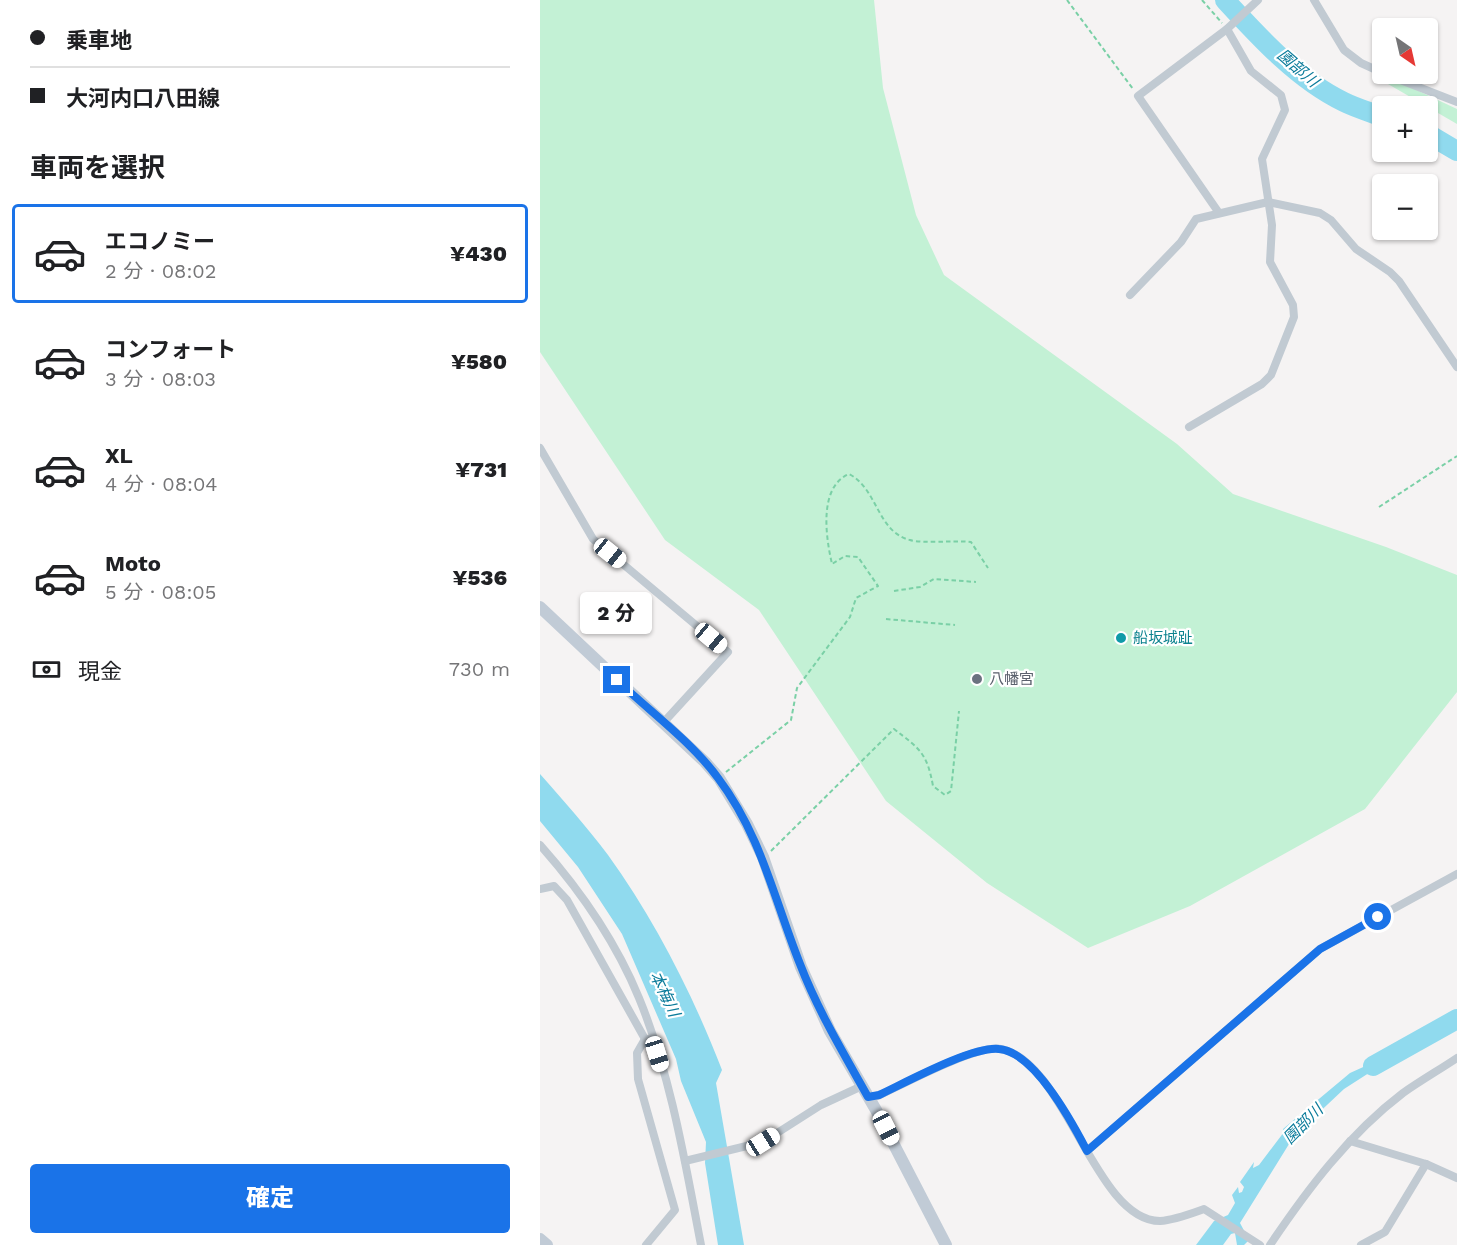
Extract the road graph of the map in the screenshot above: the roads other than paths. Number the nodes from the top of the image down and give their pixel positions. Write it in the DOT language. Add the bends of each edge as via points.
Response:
graph roads {
  1 [pos="1258,0"];
  2 [pos="1314,0"];
  3 [pos="1230,27"];
  4 [pos="1372,68"];
  5 [pos="1416,84"];
  6 [pos="1457,102"];
  7 [pos="1268,202"];
  8 [pos="1219,213"];
  9 [pos="1131,296"];
  10 [pos="1457,367"];
  11 [pos="1189,427"];
  12 [pos="540,448"];
  13 [pos="540,608"];
  14 [pos="663,723"];
  15 [pos="540,845"];
  16 [pos="1457,873"];
  17 [pos="540,889"];
  18 [pos="649,1039"];
  19 [pos="1457,1058"];
  20 [pos="862,1086"];
  21 [pos="868,1097"];
  22 [pos="1350,1141"];
  23 [pos="1087,1151"];
  24 [pos="688,1160"];
  25 [pos="1426,1164"];
  26 [pos="1457,1178"];
  27 [pos="540,1239"];
  28 [pos="547,1245"];
  29 [pos="646,1245"];
  30 [pos="701,1245"];
  31 [pos="946,1245"];
  32 [pos="1260,1245"];
  33 [pos="1270,1245"];
  34 [pos="1361,1245"];
  1 -- 3 [label="street"];
  2 -- 4 [label="street" via="1344,51"];
  3 -- 7 [label="street" via="1251,71 1281,95 1286,110 1262,159"];
  3 -- 8 [label="street" via="1138,96"];
  5 -- 6 [label="street"];
  7 -- 8 [label="street"];
  7 -- 10 [label="street" via="1314,211 1331,220 1356,249 1390,272"];
  7 -- 11 [label="street" via="1272,225 1270,262 1293,305 1292,326 1271,375 1262,384"];
  8 -- 9 [label="street" via="1196,219 1175,249"];
  12 -- 14 [label="street" via="593,539 728,652"];
  13 -- 14 [label="main road"];
  14 -- 20 [label="main road" via="719,778 747,824 763,857 801,967 830,1031"];
  15 -- 18 [label="street" via="563,871 618,954 639,998"];
  16 -- 23 [label="street" via="1320,949"];
  17 -- 18 [label="street" via="554,886 567,900"];
  18 -- 24 [label="street"];
  18 -- 29 [label="street" via="637,1053 639,1079 675,1210"];
  19 -- 22 [label="street" via="1402,1094"];
  20 -- 21 [label="main road"];
  20 -- 24 [label="street" via="821,1105 757,1144"];
  21 -- 23 [label="street" via="936,1068 1001,1048 1029,1065 1072,1122"];
  21 -- 31 [label="main road"];
  22 -- 25 [label="street"];
  22 -- 33 [label="street" via="1299,1201"];
  23 -- 32 [label="street" via="1125,1205 1142,1215 1158,1221 1204,1209"];
  24 -- 30 [label="street"];
  25 -- 26 [label="street"];
  25 -- 34 [label="street" via="1385,1232"];
  27 -- 28 [label="main road"];
}
